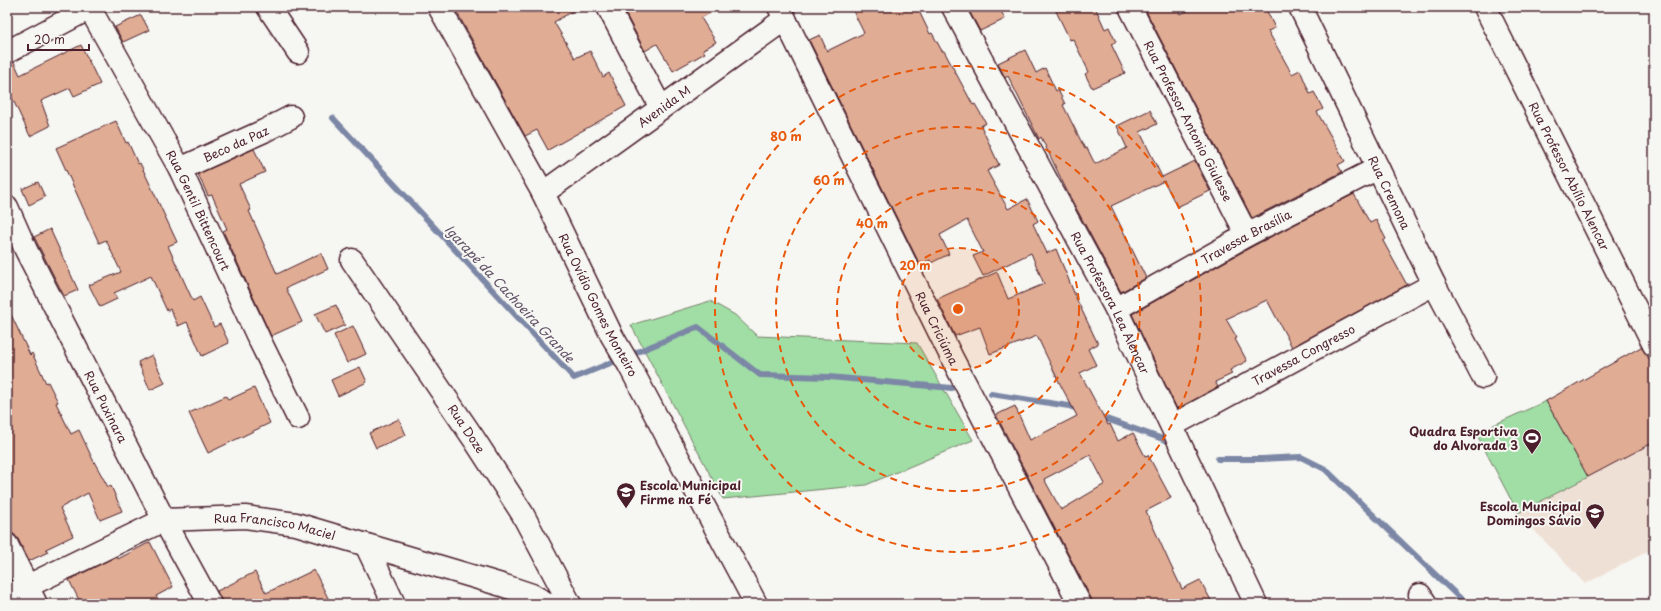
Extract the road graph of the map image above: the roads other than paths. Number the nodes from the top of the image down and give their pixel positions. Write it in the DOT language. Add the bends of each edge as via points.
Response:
graph roads {
  1 [pos="268,7"];
  2 [pos="439,7"];
  3 [pos="608,7"];
  4 [pos="953,7"];
  5 [pos="1130,7"];
  6 [pos="1300,7"];
  7 [pos="1486,7"];
  8 [pos="90,8"];
  9 [pos="782,13"];
  10 [pos="7,52"];
  11 [pos="298,52"];
  12 [pos="661,108"];
  13 [pos="291,117"];
  14 [pos="1378,168"];
  15 [pos="180,169"];
  16 [pos="542,193"];
  17 [pos="7,207"];
  18 [pos="1247,235"];
  19 [pos="352,260"];
  20 [pos="1434,284"];
  21 [pos="1116,309"];
  22 [pos="1654,345"];
  23 [pos="1483,376"];
  24 [pos="298,418"];
  25 [pos="1172,425"];
  26 [pos="164,520"];
  27 [pos="7,545"];
  28 [pos="366,545"];
  29 [pos="31,595"];
  30 [pos="7,596"];
  31 [pos="210,604"];
  32 [pos="394,604"];
  33 [pos="548,604"];
  34 [pos="570,604"];
  35 [pos="756,604"];
  36 [pos="1080,604"];
  37 [pos="1256,604"];
  1 -- 11 [label="street"];
  2 -- 16 [label="street, Rua Ovídio Gomes Monteiro"];
  3 -- 12 [label="street"];
  4 -- 21 [label="street, Rua Professora Lea Alencar"];
  5 -- 18 [label="street, Rua Professor Antonio Giulesse"];
  6 -- 14 [label="street, Rua Cremona"];
  7 -- 22 [label="street, Rua Professor Abílio Alencar"];
  8 -- 10 [label="street"];
  8 -- 15 [label="street, Rua Gentil Bittencourt"];
  9 -- 12 [label="street, Avenida M"];
  9 -- 36 [label="street, Rua Criciúma" via="952,358"];
  12 -- 16 [label="street, Avenida M"];
  13 -- 15 [label="street, Beco da Paz"];
  14 -- 18 [label="street, Travessa Brasília"];
  14 -- 20 [label="street, Rua Cremona"];
  15 -- 24 [label="street, Rua Gentil Bittencourt"];
  16 -- 35 [label="street, Rua Ovídio Gomes Monteiro" via="612,336"];
  17 -- 26 [label="street, Rua Puxinara" via="26,250"];
  18 -- 21 [label="street, Travessa Brasília"];
  19 -- 34 [label="street, Rua Doze" via="522,513"];
  20 -- 23 [label="street, Rua Cremona"];
  20 -- 25 [label="street, Travessa Congresso"];
  21 -- 25 [label="street, Rua Professora Lea Alencar"];
  25 -- 37 [label="street, Rua Professora Lea Alencar"];
  26 -- 28 [label="street, Rua Francisco Maciel" via="245,517 296,524"];
  26 -- 29 [label="street, Rua Francisco Maciel"];
  26 -- 31 [label="street, Rua Puxinara"];
  27 -- 29 [label="street"];
  28 -- 32 [label="street"];
  28 -- 33 [label="street, Rua Francisco Maciel" via="532,595"];
  29 -- 30 [label="street, Rua Francisco Maciel"];
}
